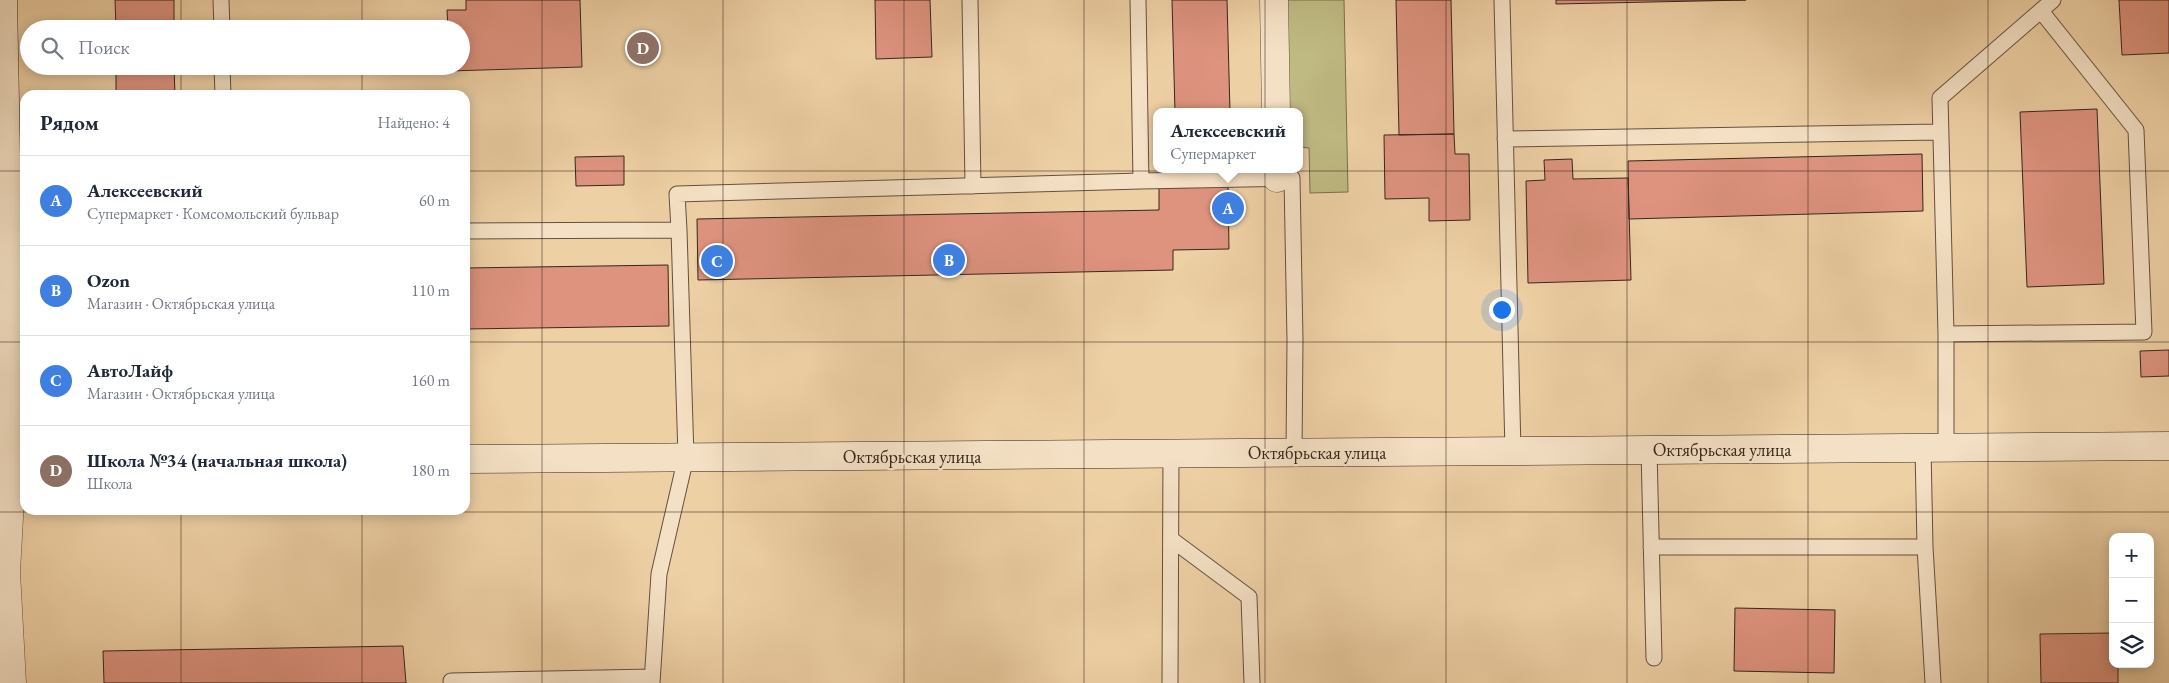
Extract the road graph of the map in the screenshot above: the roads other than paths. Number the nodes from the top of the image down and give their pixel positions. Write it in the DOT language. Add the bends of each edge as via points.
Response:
graph roads {
  1 [pos="3,0"];
  2 [pos="222,0"];
  3 [pos="970,0"];
  4 [pos="1138,0"];
  5 [pos="1274,0"];
  6 [pos="1502,0"];
  7 [pos="2053,0"];
  8 [pos="2041,11"];
  9 [pos="222,20"];
  10 [pos="222,75"];
  11 [pos="223,90"];
  12 [pos="1276,108"];
  13 [pos="1939,132"];
  14 [pos="1506,139"];
  15 [pos="1277,174"];
  16 [pos="1141,181"];
  17 [pos="973,186"];
  18 [pos="470,230"];
  19 [pos="679,230"];
  20 [pos="1946,334"];
  21 [pos="2169,446"];
  22 [pos="1934,447"];
  23 [pos="1649,450"];
  24 [pos="1513,451"];
  25 [pos="1294,452"];
  26 [pos="1171,454"];
  27 [pos="686,458"];
  28 [pos="470,459"];
  29 [pos="12,463"];
  30 [pos="1171,539"];
  31 [pos="1651,547"];
  32 [pos="1925,547"];
  33 [pos="1654,658"];
  34 [pos="652,680"];
  35 [pos="451,681"];
  36 [pos="12,683"];
  37 [pos="1170,683"];
  38 [pos="1252,683"];
  39 [pos="1933,683"];
  1 -- 29 [label="street"];
  2 -- 9 [label="lane"];
  3 -- 17 [label="lane"];
  4 -- 16 [label="lane"];
  5 -- 12 [label="street"];
  6 -- 14 [label="lane"];
  7 -- 8 [label="lane"];
  8 -- 13 [label="lane" via="1940,98"];
  8 -- 20 [label="lane" via="2136,130 2144,332"];
  10 -- 11 [label="lane"];
  13 -- 14 [label="lane"];
  13 -- 20 [label="lane"];
  14 -- 24 [label="lane"];
  15 -- 16 [label="lane"];
  15 -- 25 [label="lane" via="1292,178"];
  16 -- 17 [label="lane"];
  17 -- 19 [label="lane" via="677,194"];
  18 -- 19 [label="lane"];
  19 -- 27 [label="lane"];
  20 -- 22 [label="lane"];
  21 -- 22 [label="street, Октябрьская улица"];
  22 -- 23 [label="street, Октябрьская улица"];
  22 -- 32 [label="lane"];
  23 -- 24 [label="street, Октябрьская улица"];
  23 -- 31 [label="lane"];
  24 -- 25 [label="street, Октябрьская улица"];
  25 -- 26 [label="street, Октябрьская улица"];
  26 -- 27 [label="street, Октябрьская улица"];
  26 -- 30 [label="lane"];
  27 -- 28 [label="street, Октябрьская улица"];
  27 -- 34 [label="lane" via="660,574"];
  29 -- 36 [label="street" via="6,572"];
  30 -- 37 [label="lane"];
  30 -- 38 [label="lane" via="1249,597"];
  31 -- 32 [label="lane"];
  31 -- 33 [label="lane"];
  32 -- 39 [label="lane"];
  34 -- 35 [label="lane"];
}
